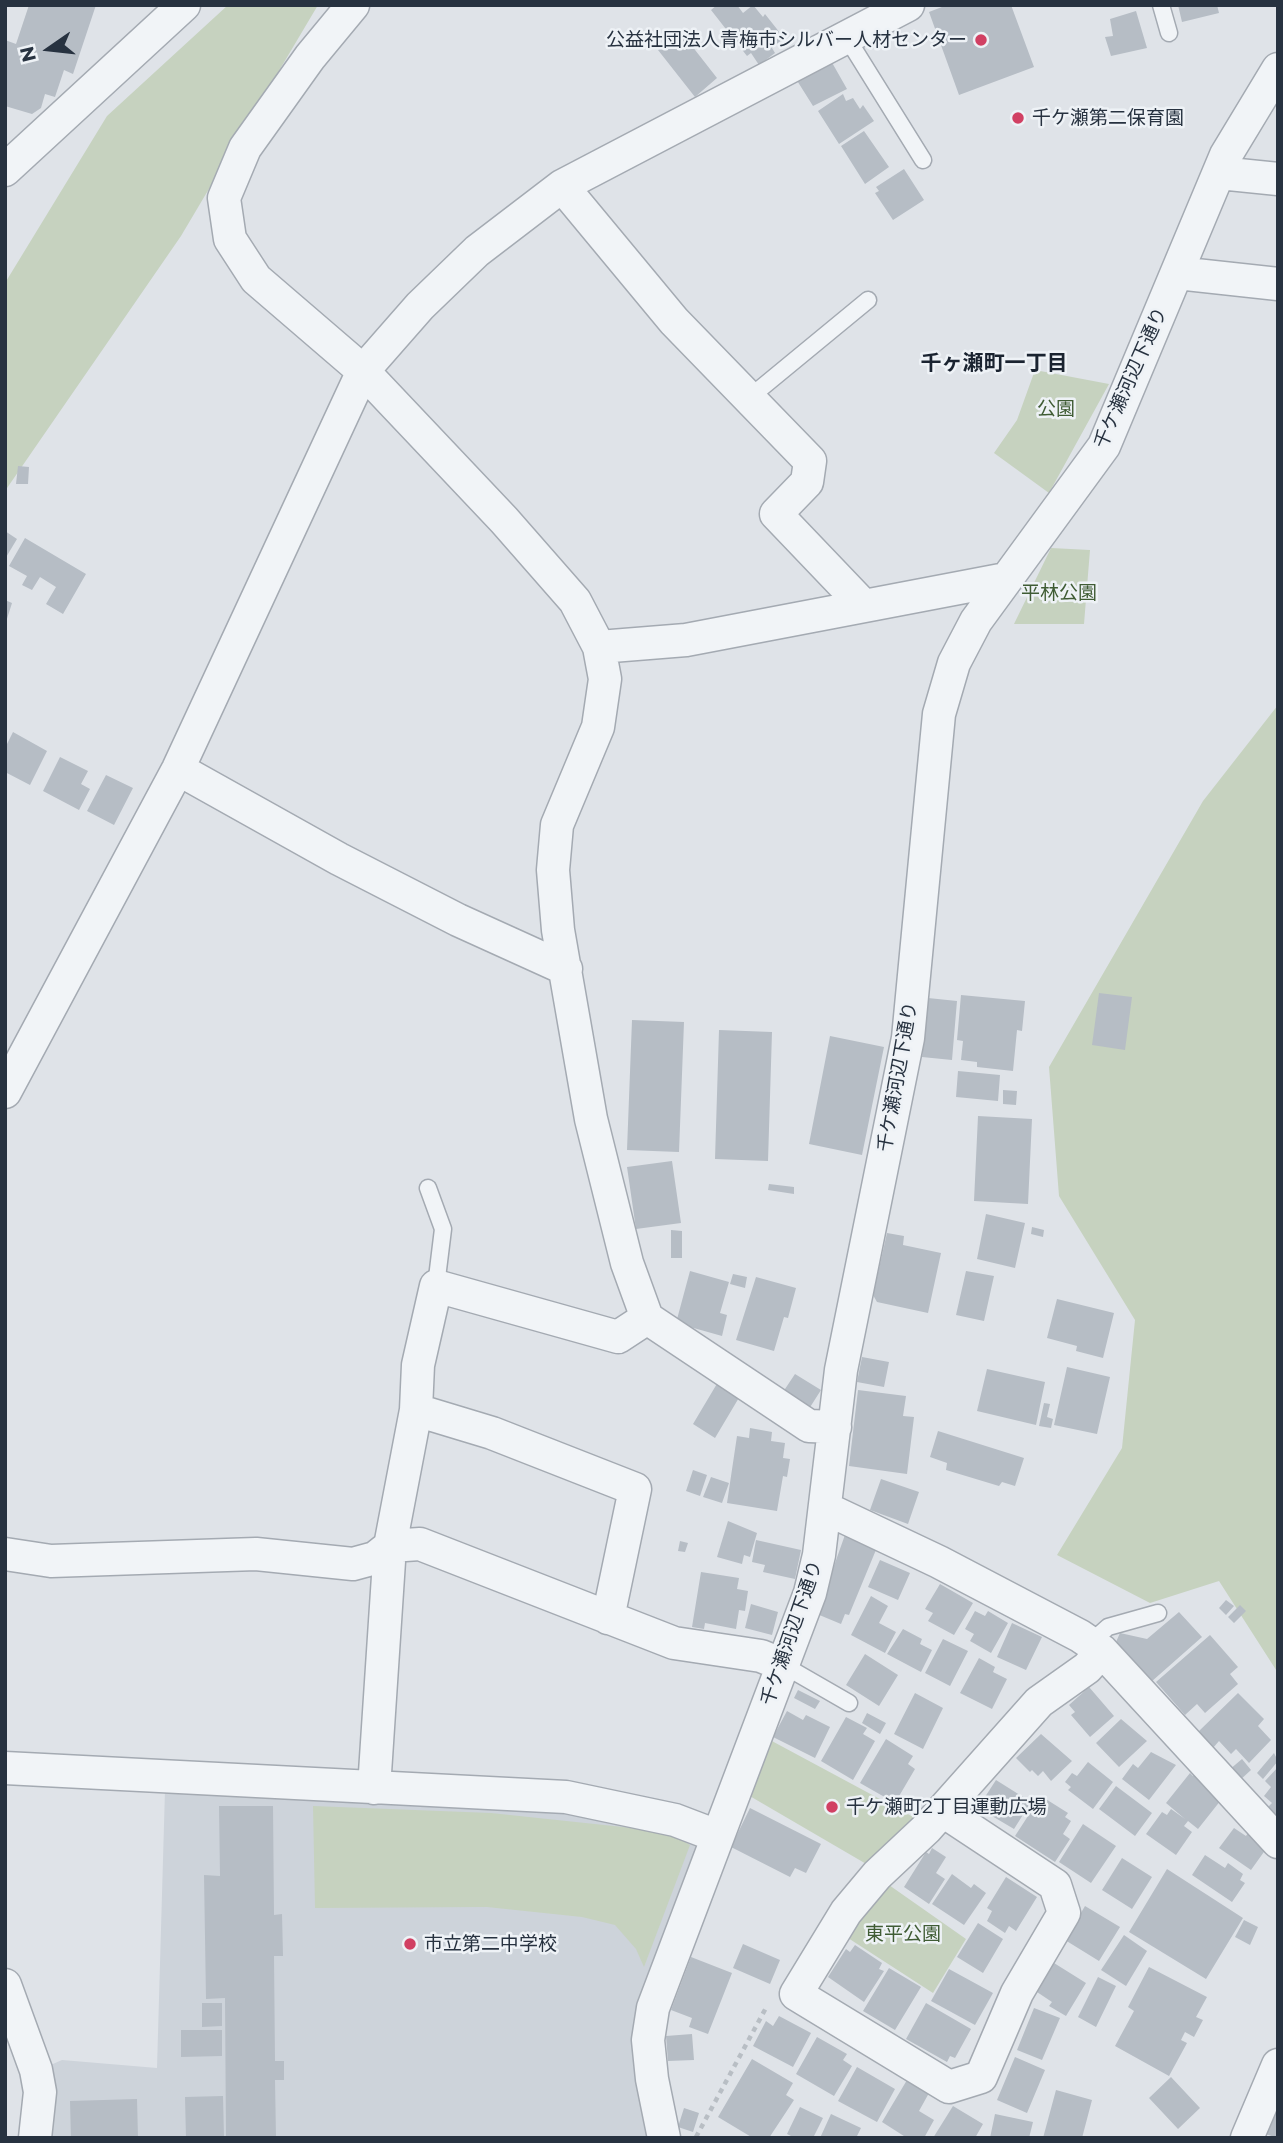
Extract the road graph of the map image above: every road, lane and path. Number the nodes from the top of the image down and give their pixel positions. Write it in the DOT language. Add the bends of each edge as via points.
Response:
graph roads {
  1 [pos="184,5"];
  2 [pos="353,5"];
  3 [pos="908,5"];
  4 [pos="1161,5"];
  5 [pos="1169,33"];
  6 [pos="847,38"];
  7 [pos="1278,69"];
  8 [pos="923,160"];
  9 [pos="5,170"];
  10 [pos="1219,173"];
  11 [pos="1278,179"];
  12 [pos="562,186"];
  13 [pos="1177,273"];
  14 [pos="1278,284"];
  15 [pos="868,300"];
  16 [pos="363,371"];
  17 [pos="749,398"];
  18 [pos="1006,579"];
  19 [pos="862,604"];
  20 [pos="600,648"];
  21 [pos="178,769"];
  22 [pos="566,969"];
  23 [pos="5,1091"];
  24 [pos="428,1188"];
  25 [pos="436,1286"];
  26 [pos="647,1318"];
  27 [pos="416,1410"];
  28 [pos="835,1427"];
  29 [pos="827,1509"];
  30 [pos="390,1546"];
  31 [pos="5,1554"];
  32 [pos="1158,1613"];
  33 [pos="608,1618"];
  34 [pos="1102,1651"];
  35 [pos="783,1665"];
  36 [pos="849,1703"];
  37 [pos="5,1769"];
  38 [pos="374,1788"];
  39 [pos="943,1811"];
  40 [pos="717,1836"];
  41 [pos="1278,1842"];
  42 [pos="5,1985"];
  43 [pos="796,1994"];
  44 [pos="1278,2065"];
  45 [pos="35,2138"];
  46 [pos="664,2138"];
  47 [pos="696,2138"];
  48 [pos="1247,2138"];
  1 -- 9 [label="street"];
  2 -- 16 [label="street" via="245,148 225,198 230,239 256,279"];
  3 -- 6 [label="street"];
  4 -- 5 [label="lane"];
  6 -- 8 [label="lane"];
  6 -- 12 [label="street"];
  7 -- 10 [label="street, 千ケ瀬河辺下通り"];
  10 -- 11 [label="street"];
  10 -- 13 [label="street, 千ケ瀬河辺下通り"];
  12 -- 16 [label="street" via="468,260"];
  12 -- 17 [label="street" via="674,321"];
  13 -- 14 [label="street"];
  13 -- 18 [label="street, 千ケ瀬河辺下通り" via="1104,446"];
  15 -- 17 [label="lane"];
  16 -- 20 [label="street" via="575,601"];
  16 -- 21 [label="street"];
  17 -- 19 [label="street" via="810,461 807,482 776,514"];
  18 -- 19 [label="street"];
  18 -- 28 [label="street, 千ケ瀬河辺下通り" via="954,663 939,714 908,1038 841,1370"];
  19 -- 20 [label="street" via="686,640"];
  20 -- 22 [label="street" via="605,679 598,727 556,836 553,870"];
  21 -- 22 [label="street" via="351,865"];
  21 -- 23 [label="street"];
  22 -- 26 [label="street" via="591,1119 627,1263"];
  24 -- 25 [label="lane" via="443,1229"];
  25 -- 26 [label="street" via="618,1337"];
  25 -- 27 [label="street" via="418,1365"];
  26 -- 28 [label="street" via="809,1426"];
  27 -- 30 [label="street"];
  27 -- 33 [label="street" via="492,1433 635,1489"];
  28 -- 29 [label="street, 千ケ瀬河辺下通り"];
  29 -- 34 [label="street" via="929,1557"];
  29 -- 35 [label="street, 千ケ瀬河辺下通り" via="810,1592"];
  30 -- 31 [label="street" via="375,1558 353,1564 245,1553 51,1561"];
  30 -- 33 [label="street" via="420,1544"];
  30 -- 38 [label="street"];
  32 -- 34 [label="lane" via="1108,1627 1099,1635"];
  33 -- 35 [label="street" via="674,1643 761,1656"];
  34 -- 39 [label="street" via="1087,1668 1039,1702"];
  34 -- 41 [label="street"];
  35 -- 36 [label="lane"];
  35 -- 40 [label="street, 千ケ瀬河辺下通り"];
  37 -- 38 [label="street"];
  38 -- 40 [label="street" via="566,1797 675,1820"];
  39 -- 43 [label="street" via="846,1912"];
  39 -- 43 [label="street" via="1055,1885 1064,1913 1017,1993 981,2077 949,2087"];
  40 -- 46 [label="street, 千ケ瀬河辺下通り" via="653,2008 648,2040"];
  42 -- 45 [label="street" via="36,2070 40,2092"];
  43 -- 47 [label="path" via="774,1994"];
  44 -- 48 [label="street"];
}
